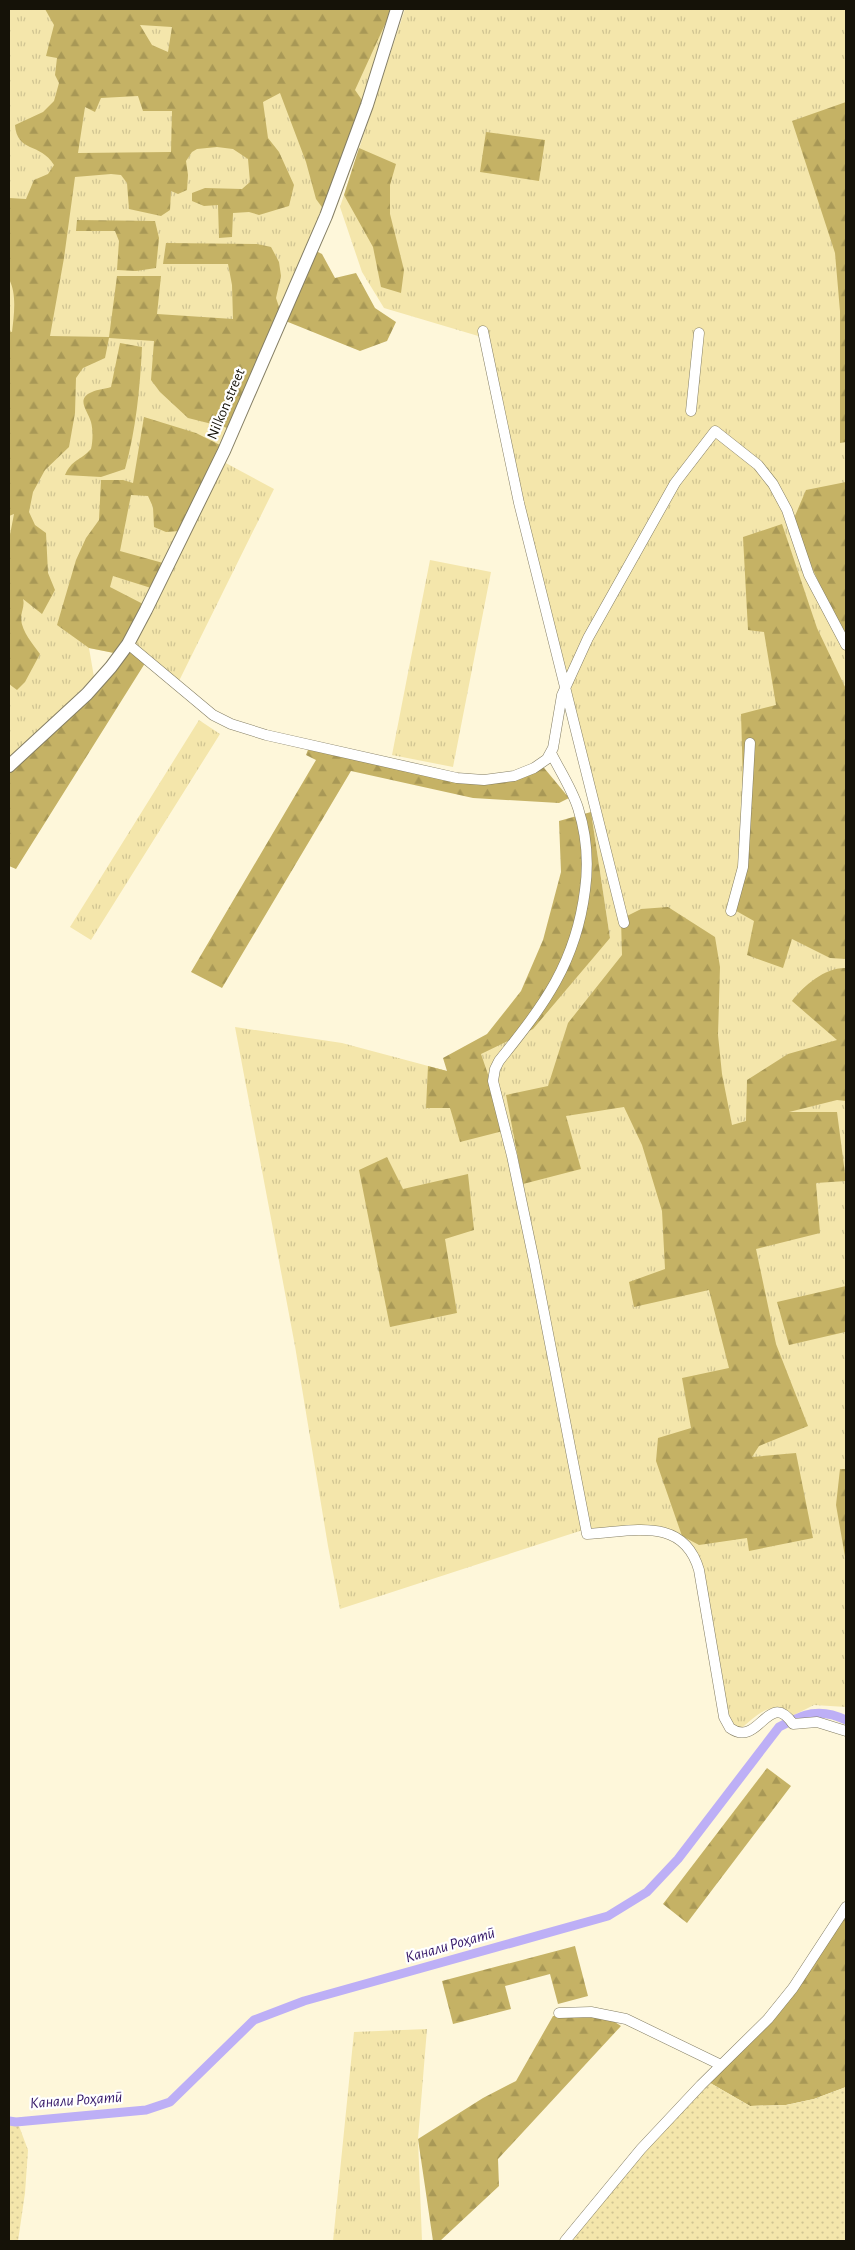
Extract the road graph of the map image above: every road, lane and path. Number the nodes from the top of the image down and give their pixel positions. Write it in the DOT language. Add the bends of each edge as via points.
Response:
graph roads {
  1 [pos="397,9"];
  2 [pos="483,331"];
  3 [pos="699,333"];
  4 [pos="691,411"];
  5 [pos="128,644"];
  6 [pos="846,645"];
  7 [pos="566,687"];
  8 [pos="750,743"];
  9 [pos="551,753"];
  10 [pos="9,766"];
  11 [pos="730,911"];
  12 [pos="624,923"];
  13 [pos="846,1731"];
  14 [pos="846,1907"];
  15 [pos="559,2013"];
  16 [pos="720,2065"];
  17 [pos="565,2241"];
  1 -- 5 [label="street, Nilkon street" via="367,105 326,216 221,457"];
  2 -- 7 [label="street" via="519,502"];
  3 -- 4 [label="street"];
  5 -- 9 [label="street" via="213,715 266,736 470,780 505,778 524,773 542,763"];
  5 -- 10 [label="street, Nilkon street" via="87,694"];
  6 -- 7 [label="street" via="809,575 787,510 773,484 758,465 715,431 675,484 604,609"];
  7 -- 9 [label="street" via="560,700"];
  7 -- 12 [label="street"];
  8 -- 11 [label="street" via="743,867"];
  9 -- 13 [label="street" via="576,803 587,845 583,904 578,931 558,978 537,1012 499,1061 493,1081 534,1261 587,1534 656,1531 686,1543 699,1570 727,1723 733,1730 746,1732 777,1712 793,1724 823,1723"];
  14 -- 16 [label="street" via="780,2004"];
  15 -- 16 [label="street" via="592,2012 626,2019"];
  16 -- 17 [label="street" via="641,2149"];
}
